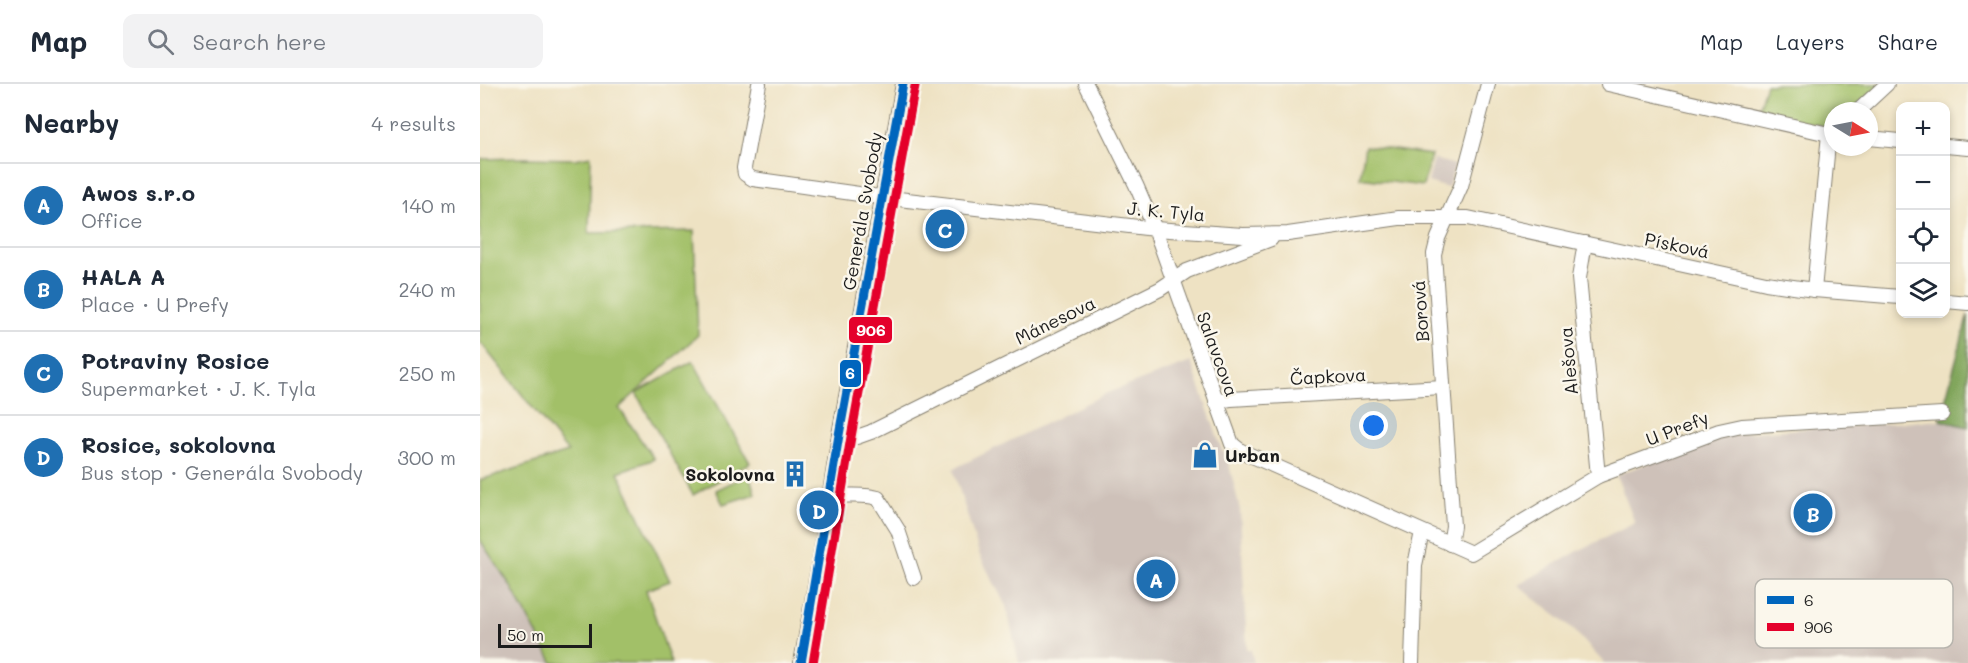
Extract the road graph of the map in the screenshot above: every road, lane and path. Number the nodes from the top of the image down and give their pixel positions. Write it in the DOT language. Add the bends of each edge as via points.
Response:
graph roads {
  1 [pos="759,84"];
  2 [pos="903,84"];
  3 [pos="1086,84"];
  4 [pos="1488,84"];
  5 [pos="1608,84"];
  6 [pos="1887,84"];
  7 [pos="1868,102"];
  8 [pos="1824,132"];
  9 [pos="1878,139"];
  10 [pos="1896,141"];
  11 [pos="1950,146"];
  12 [pos="1968,148"];
  13 [pos="1829,156"];
  14 [pos="882,197"];
  15 [pos="1447,218"];
  16 [pos="1155,229"];
  17 [pos="1288,234"];
  18 [pos="1585,243"];
  19 [pos="1172,280"];
  20 [pos="1814,290"];
  21 [pos="1896,297"];
  22 [pos="1950,301"];
  23 [pos="1968,303"];
  24 [pos="1443,387"];
  25 [pos="1216,402"];
  26 [pos="1942,414"];
  27 [pos="839,435"];
  28 [pos="1598,476"];
  29 [pos="829,495"];
  30 [pos="1422,532"];
  31 [pos="1450,544"];
  32 [pos="914,578"];
  33 [pos="801,663"];
  34 [pos="1412,663"];
  1 -- 14 [label="street, J. K. Tyla" via="744,168 747,177"];
  2 -- 14 [label="street, Generála Svobody"];
  3 -- 16 [label="street, Salavcova"];
  4 -- 15 [label="street, Borová" via="1461,186"];
  5 -- 8 [label="street"];
  6 -- 7 [label="street"];
  9 -- 10 [label="street"];
  11 -- 12 [label="street"];
  13 -- 20 [label="street"];
  14 -- 16 [label="street, J. K. Tyla"];
  14 -- 27 [label="street, Generála Svobody"];
  15 -- 17 [label="street, J. K. Tyla" via="1399,218"];
  15 -- 18 [label="street, Písková" via="1481,220"];
  15 -- 24 [label="street, Borová" via="1434,255"];
  16 -- 17 [label="street, J. K. Tyla" via="1243,236"];
  16 -- 19 [label="street, Salavcova"];
  17 -- 19 [label="street, Mánesova"];
  18 -- 20 [label="street, Písková"];
  18 -- 28 [label="street, Alešova" via="1579,278"];
  19 -- 25 [label="street, Salavcova"];
  19 -- 27 [label="street, Mánesova" via="871,432"];
  20 -- 21 [label="street, Písková"];
  22 -- 23 [label="street"];
  24 -- 25 [label="street, Čapkova"];
  24 -- 31 [label="street, Borová" via="1453,526"];
  25 -- 30 [label="street, Salavcova" via="1236,448"];
  26 -- 28 [label="street, U Prefy" via="1736,427"];
  27 -- 29 [label="street, Generála Svobody"];
  28 -- 31 [label="street, U Prefy" via="1475,552"];
  29 -- 32 [label="street" via="874,496 880,500 898,530"];
  29 -- 33 [label="street, Generála Svobody"];
  30 -- 31 [label="street, Salavcova"];
  30 -- 34 [label="street" via="1415,565"];
}
